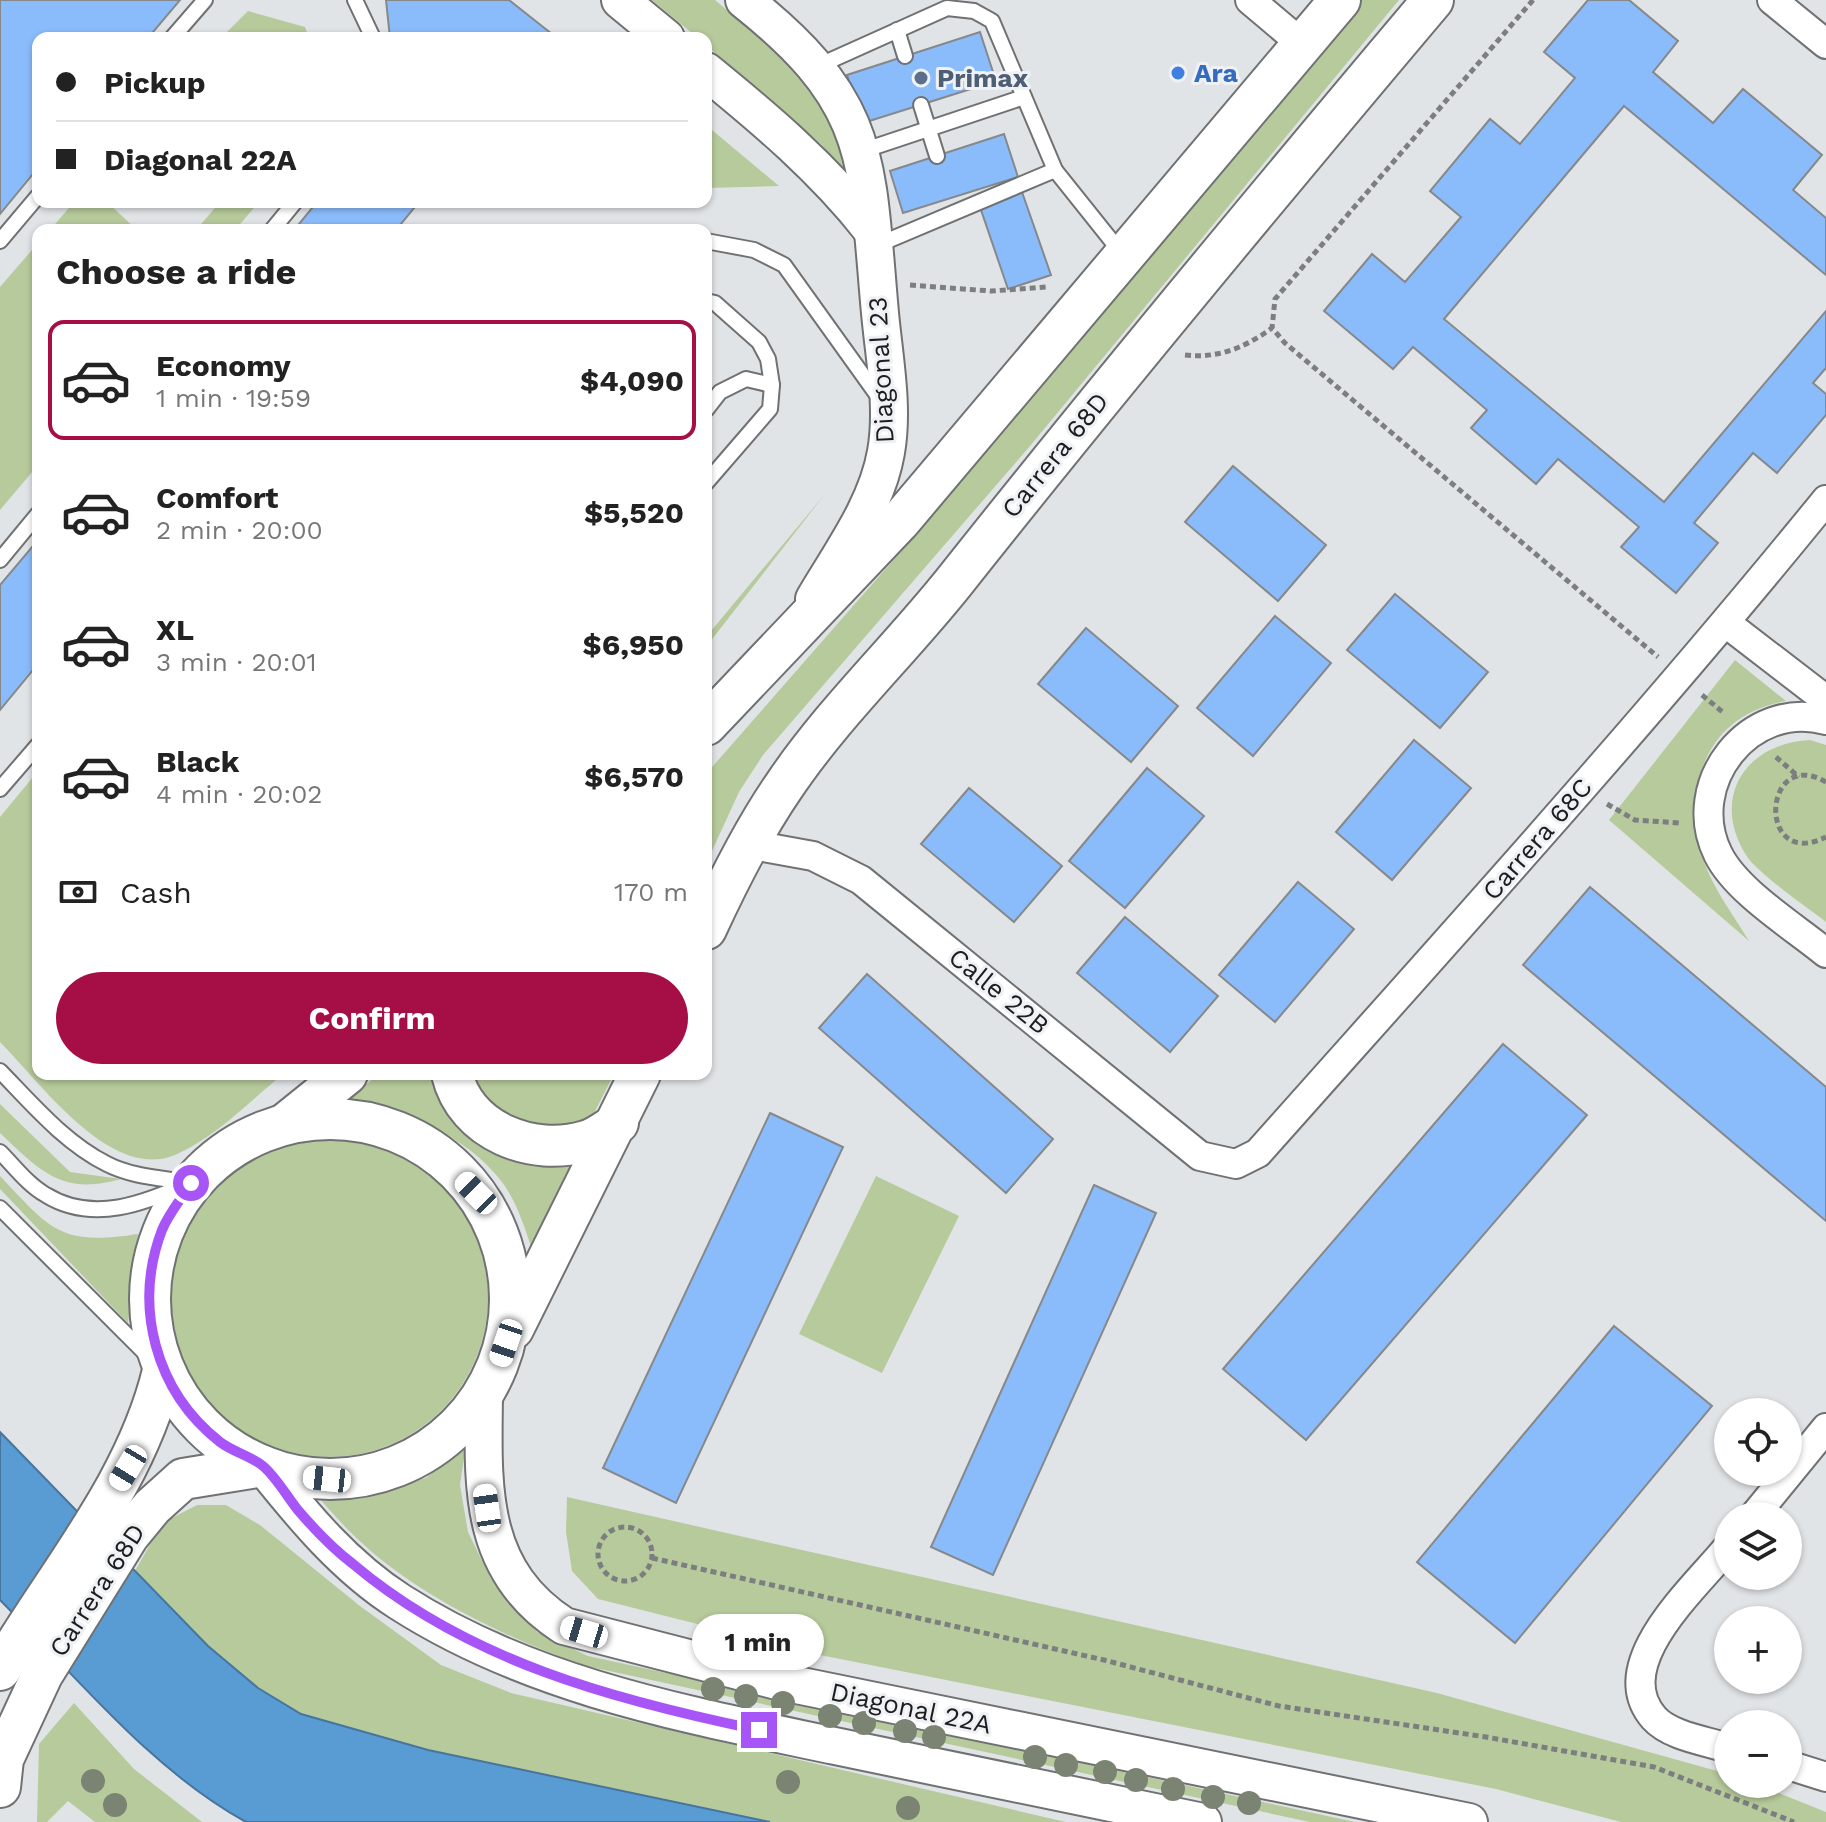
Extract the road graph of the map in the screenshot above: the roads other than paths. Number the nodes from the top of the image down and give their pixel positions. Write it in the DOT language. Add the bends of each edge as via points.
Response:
graph roads {
  1 [pos="205,0"];
  2 [pos="355,0"];
  3 [pos="620,0"];
  4 [pos="744,0"];
  5 [pos="1250,0"];
  6 [pos="1340,0"];
  7 [pos="1433,0"];
  8 [pos="1772,0"];
  9 [pos="897,30"];
  10 [pos="177,32"];
  11 [pos="370,32"];
  12 [pos="659,32"];
  13 [pos="1302,44"];
  14 [pos="1826,44"];
  15 [pos="905,56"];
  16 [pos="817,66"];
  17 [pos="712,76"];
  18 [pos="1024,97"];
  19 [pos="921,105"];
  20 [pos="928,129"];
  21 [pos="862,151"];
  22 [pos="937,156"];
  23 [pos="1055,170"];
  24 [pos="32,203"];
  25 [pos="290,208"];
  26 [pos="277,224"];
  27 [pos="872,238"];
  28 [pos="0,241"];
  29 [pos="712,242"];
  30 [pos="1124,256"];
  31 [pos="712,304"];
  32 [pos="772,385"];
  33 [pos="712,402"];
  34 [pos="888,410"];
  35 [pos="712,476"];
  36 [pos="1826,500"];
  37 [pos="32,521"];
  38 [pos="0,560"];
  39 [pos="1726,623"];
  40 [pos="794,634"];
  41 [pos="1826,700"];
  42 [pos="712,719"];
  43 [pos="1826,720"];
  44 [pos="32,752"];
  45 [pos="0,789"];
  46 [pos="747,844"];
  47 [pos="712,917"];
  48 [pos="1826,953"];
  49 [pos="0,1071"];
  50 [pos="340,1080"];
  51 [pos="455,1080"];
  52 [pos="637,1080"];
  53 [pos="618,1123"];
  54 [pos="285,1124"];
  55 [pos="0,1152"];
  56 [pos="1236,1164"];
  57 [pos="191,1183"];
  58 [pos="0,1208"];
  59 [pos="506,1343"];
  60 [pos="163,1371"];
  61 [pos="484,1394"];
  62 [pos="1826,1428"];
  63 [pos="263,1466"];
  64 [pos="1765,1502"];
  65 [pos="114,1525"];
  66 [pos="1714,1564"];
  67 [pos="6,1660"];
  68 [pos="1714,1744"];
  69 [pos="1802,1769"];
  70 [pos="1826,1777"];
  71 [pos="0,1787"];
  72 [pos="1203,1822"];
  73 [pos="1469,1822"];
  1 -- 10 [label="lane"];
  2 -- 11 [label="lane"];
  3 -- 12 [label="street"];
  4 -- 16 [label="street, Diagonal 23"];
  5 -- 13 [label="street"];
  6 -- 13 [label="main road"];
  7 -- 46 [label="main road, Carrera 68D" via="1149,336 919,625 826,732"];
  8 -- 14 [label="street"];
  9 -- 15 [label="lane"];
  9 -- 16 [label="lane"];
  9 -- 18 [label="lane" via="947,8 974,11 992,21"];
  13 -- 30 [label="main road"];
  16 -- 21 [label="street, Diagonal 23" via="850,116"];
  17 -- 27 [label="street" via="776,128 833,185"];
  18 -- 20 [label="lane"];
  18 -- 23 [label="lane"];
  19 -- 20 [label="lane"];
  20 -- 21 [label="lane"];
  20 -- 22 [label="lane"];
  21 -- 27 [label="street, Diagonal 23"];
  23 -- 27 [label="lane"];
  23 -- 30 [label="lane"];
  24 -- 28 [label="lane"];
  25 -- 26 [label="lane"];
  27 -- 34 [label="street, Diagonal 23"];
  29 -- 34 [label="lane" via="754,250 784,265"];
  30 -- 40 [label="main road" via="900,521"];
  31 -- 32 [label="lane" via="759,342"];
  32 -- 33 [label="lane" via="746,379"];
  32 -- 35 [label="lane" via="770,409"];
  34 -- 40 [label="street, Diagonal 23" via="880,476"];
  36 -- 39 [label="street, Carrera 68C"];
  37 -- 38 [label="lane"];
  39 -- 41 [label="street"];
  39 -- 56 [label="street, Carrera 68C" via="1258,1153"];
  40 -- 42 [label="main road"];
  43 -- 48 [label="street" via="1771,720 1749,734 1726,754 1716,772 1709,821 1716,851 1729,873"];
  44 -- 45 [label="lane"];
  46 -- 47 [label="main road, Carrera 68D"];
  46 -- 56 [label="street, Calle 22B" via="813,856 861,880 1200,1156"];
  49 -- 57 [label="lane" via="59,1131 107,1164"];
  50 -- 54 [label="main road"];
  51 -- 53 [label="main road" via="469,1108 493,1131 524,1144 578,1143"];
  52 -- 53 [label="main road"];
  53 -- 59 [label="main road"];
  54 -- 57 [label="main road" via="233,1146"];
  54 -- 59 [label="main road" via="338,1119 392,1130 437,1153 476,1193 501,1240 511,1294"];
  55 -- 57 [label="lane" via="45,1195 71,1207 101,1210 140,1204"];
  57 -- 60 [label="main road" via="163,1227 152,1267 152,1332"];
  58 -- 60 [label="lane"];
  59 -- 61 [label="main road"];
  60 -- 63 [label="main road" via="188,1411 222,1443"];
  60 -- 65 [label="main road, Carrera 68D"];
  61 -- 63 [label="main road" via="455,1429 418,1457 374,1473 327,1479"];
  61 -- 73 [label="street, Diagonal 22A" via="485,1492 499,1554 539,1610 564,1626 777,1681"];
  62 -- 64 [label="street"];
  63 -- 65 [label="main road, Carrera 68D" via="183,1479"];
  63 -- 72 [label="street, Diagonal 22A" via="312,1526 362,1572 397,1600 500,1656 594,1690 696,1717"];
  65 -- 67 [label="main road, Carrera 68D"];
  65 -- 71 [label="main road, Carrera 68D" via="3,1759"];
  66 -- 68 [label="street" via="1651,1641 1639,1690 1655,1719"];
  69 -- 70 [label="street"];
}
